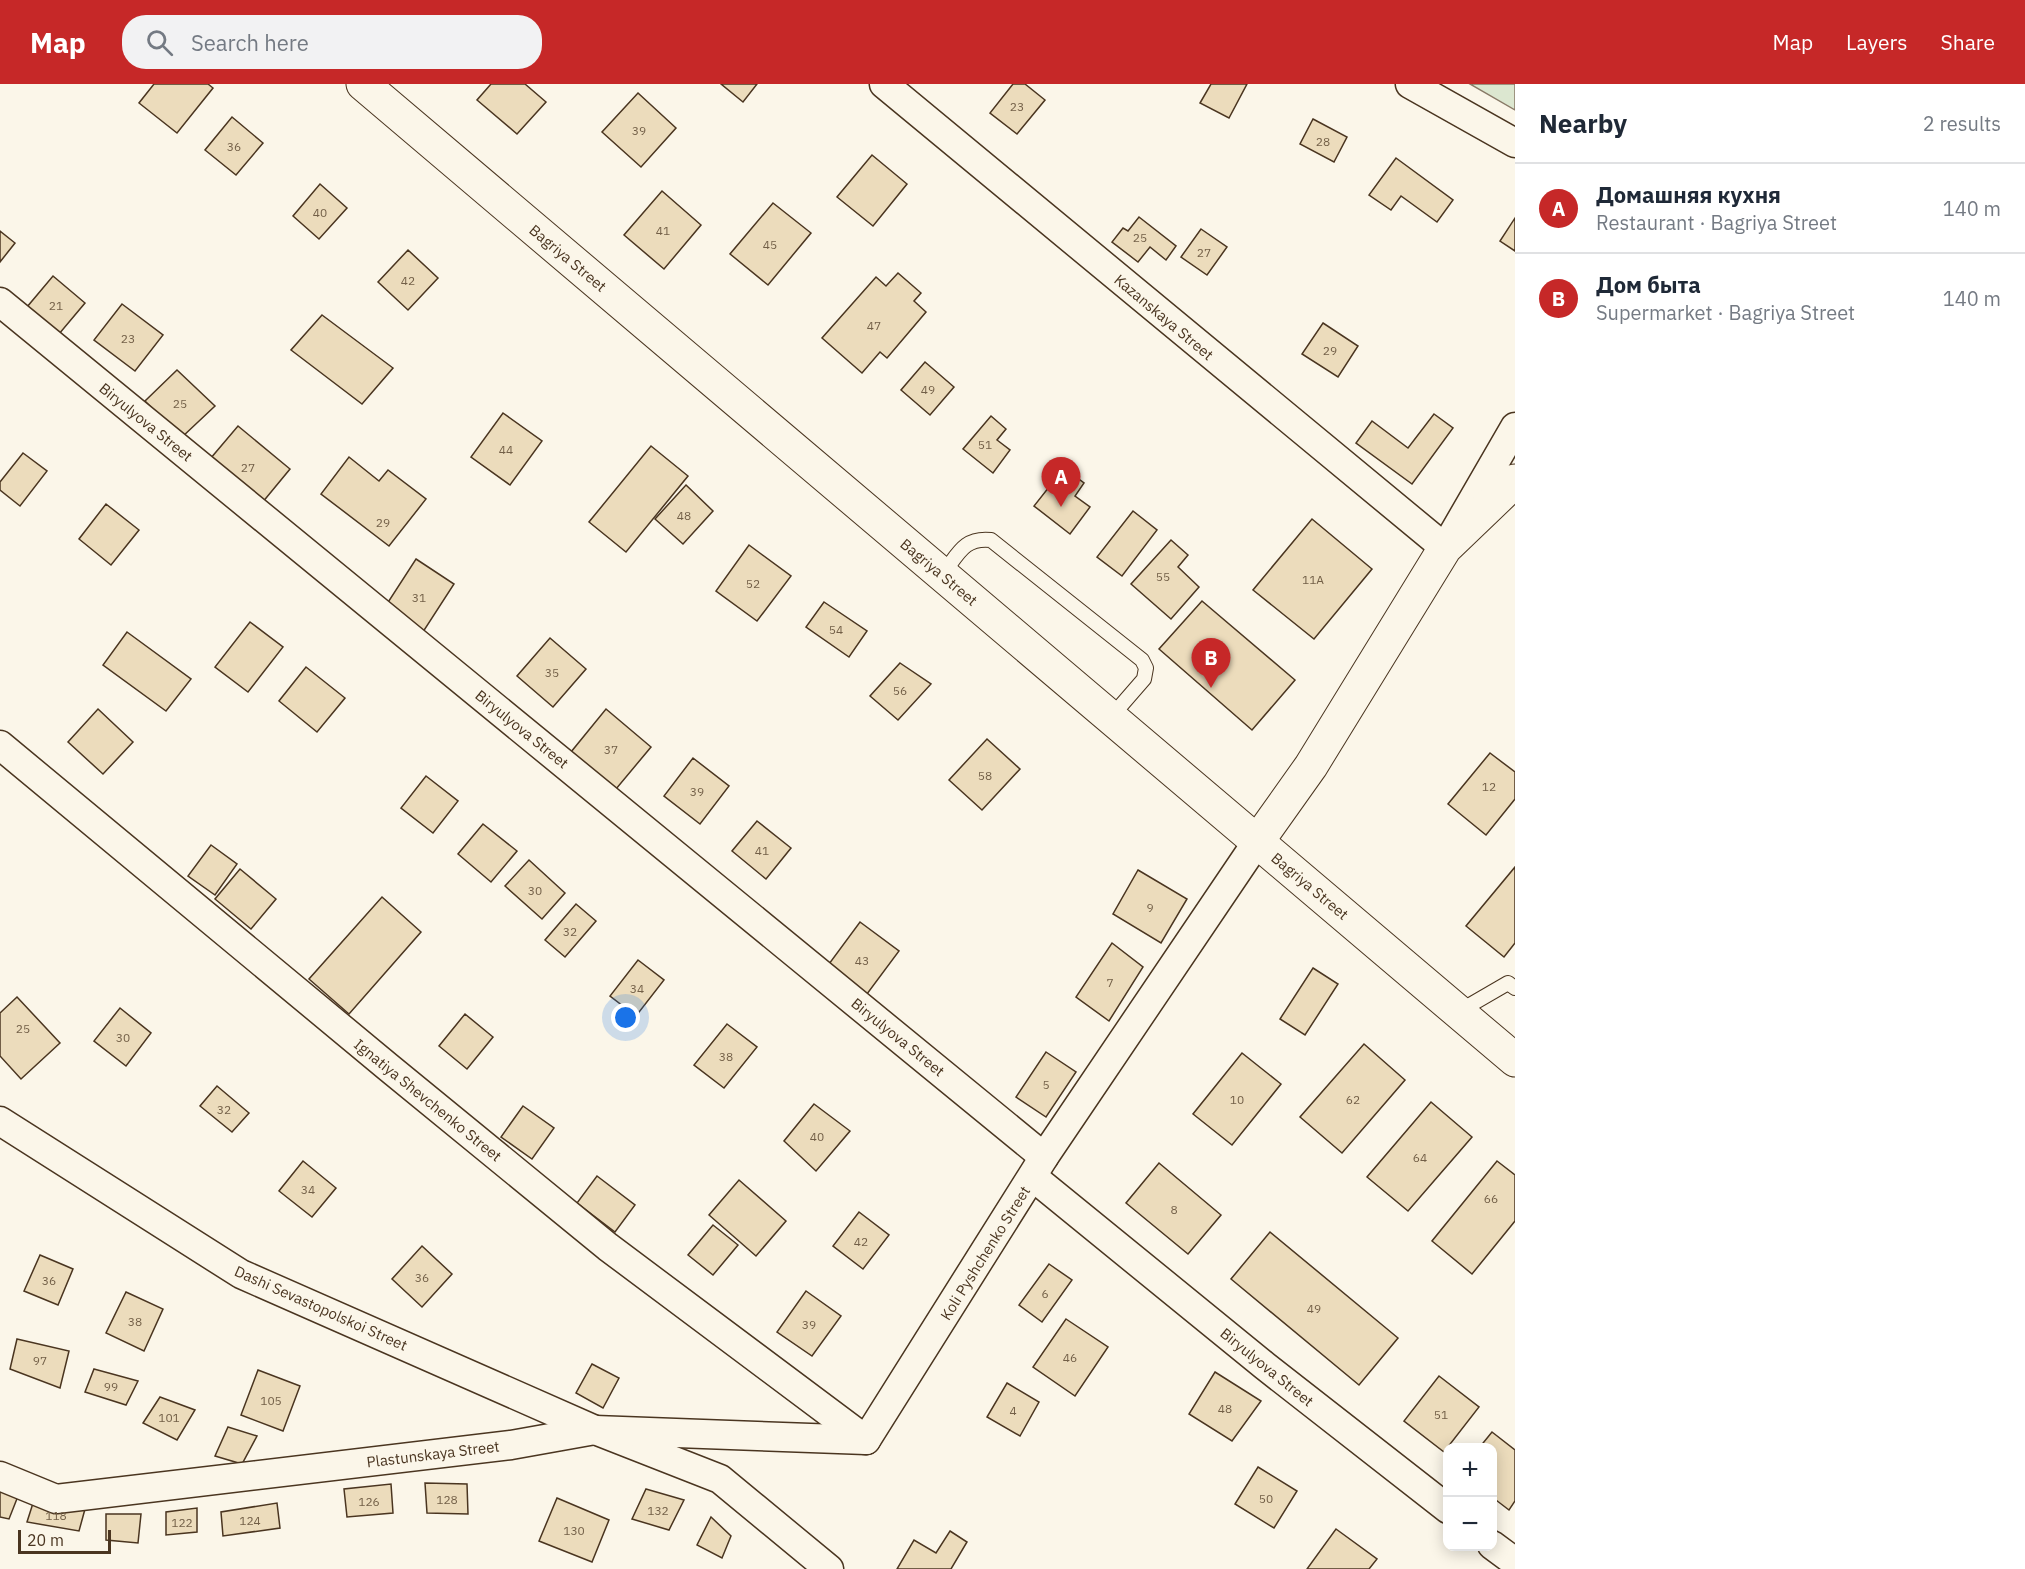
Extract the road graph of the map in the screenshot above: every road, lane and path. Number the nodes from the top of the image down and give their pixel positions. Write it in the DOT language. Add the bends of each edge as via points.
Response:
graph roads {
  1 [pos="884,84"];
  2 [pos="1410,84"];
  3 [pos="368,85"];
  4 [pos="1515,143"];
  5 [pos="0,302"];
  6 [pos="1515,427"];
  7 [pos="1515,481"];
  8 [pos="1445,548"];
  9 [pos="942,575"];
  10 [pos="1111,717"];
  11 [pos="0,745"];
  12 [pos="1257,842"];
  13 [pos="1515,988"];
  14 [pos="1458,1012"];
  15 [pos="1515,1060"];
  16 [pos="0,1121"];
  17 [pos="1039,1167"];
  18 [pos="595,1430"];
  19 [pos="866,1440"];
  20 [pos="0,1476"];
  21 [pos="1443,1505"];
  22 [pos="1497,1549"];
  23 [pos="1515,1562"];
  24 [pos="829,1569"];
  1 -- 8 [label="street, Kazanskaya Street"];
  2 -- 4 [label="street"];
  3 -- 9 [label="main road, Bagriya Street"];
  5 -- 17 [label="street, Biryulyova Street"];
  6 -- 8 [label="street"];
  7 -- 8 [label="main road"];
  8 -- 12 [label="main road" via="1311,766"];
  9 -- 10 [label="main road, Bagriya Street"];
  9 -- 10 [label="lane" via="967,543 991,540 1142,660 1146,668 1144,678"];
  10 -- 12 [label="main road, Bagriya Street"];
  11 -- 19 [label="street, Ignatiya Shevchenko Street" via="608,1247"];
  12 -- 14 [label="main road, Bagriya Street"];
  12 -- 17 [label="street, Koli Pyshchenko Street"];
  13 -- 14 [label="lane" via="1508,983"];
  14 -- 15 [label="main road, Bagriya Street"];
  16 -- 18 [label="street, Dashi Sevastopolskoi Street" via="241,1274"];
  17 -- 19 [label="street, Koli Pyshchenko Street"];
  17 -- 21 [label="street, Biryulyova Street" via="1265,1366"];
  18 -- 19 [label="street"];
  18 -- 20 [label="street, Plastunskaya Street" via="511,1445 56,1499"];
  18 -- 24 [label="street" via="720,1479"];
  22 -- 23 [label="street"];
}
